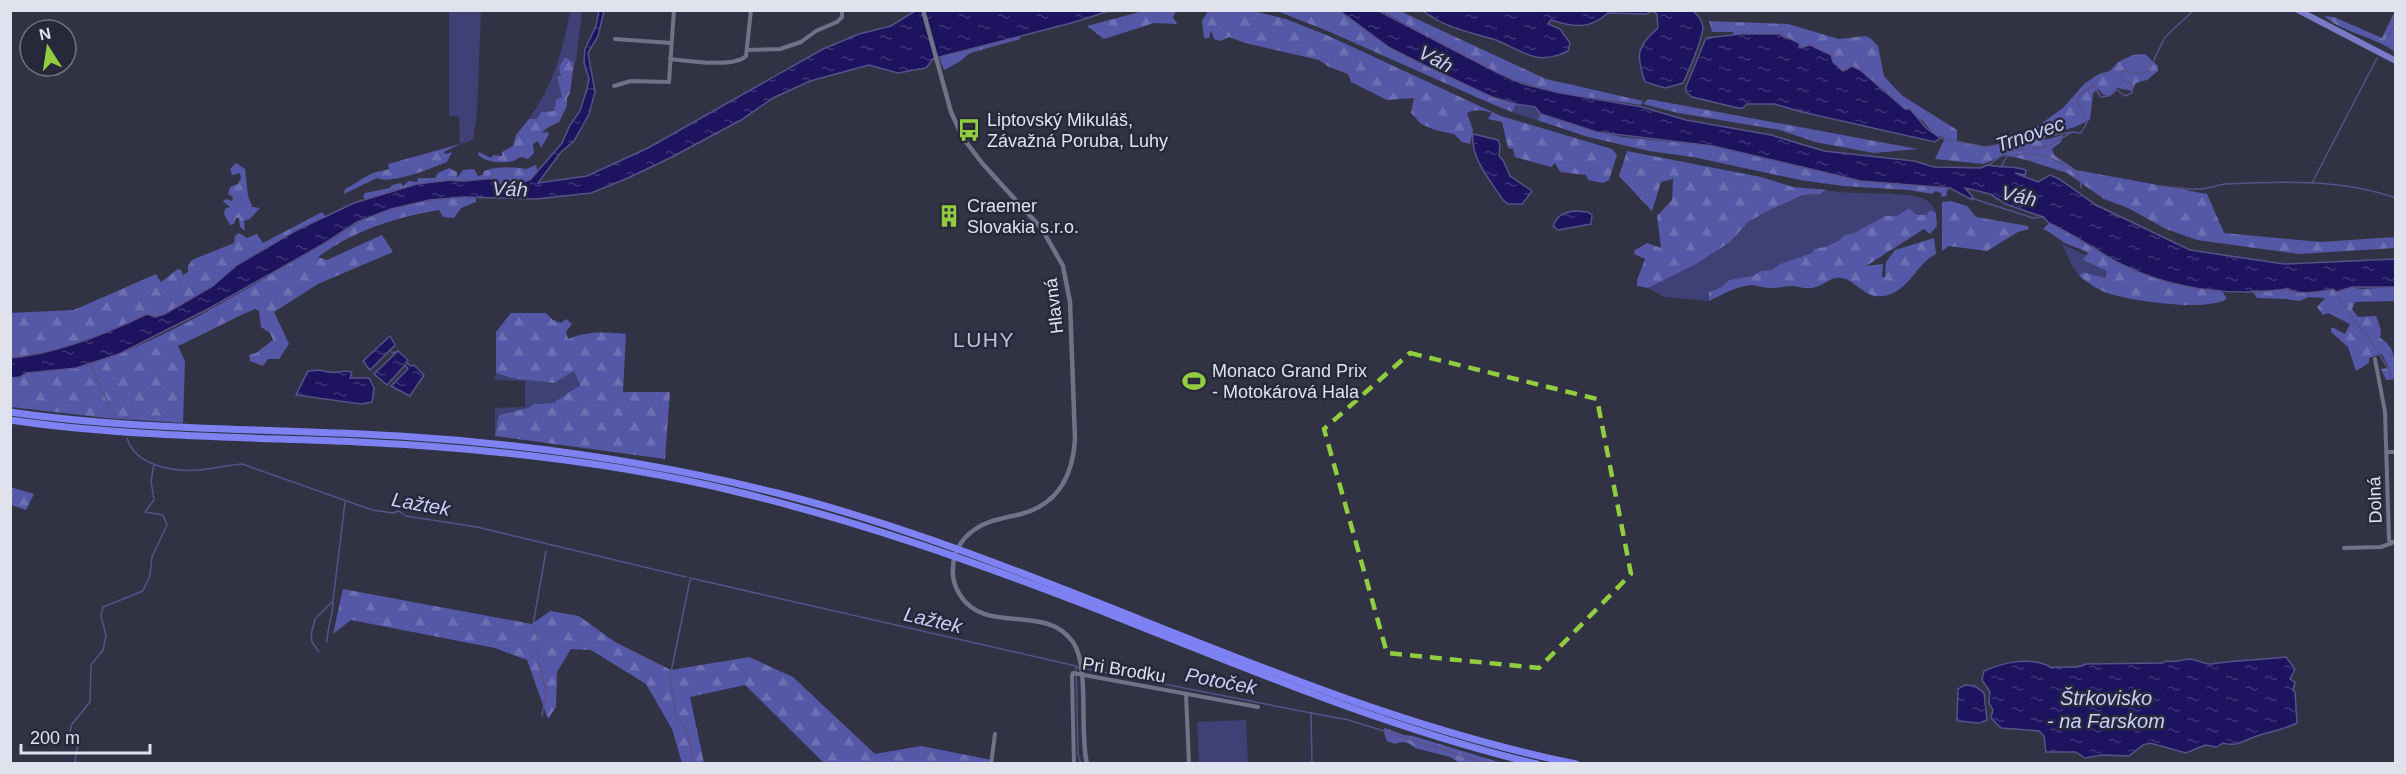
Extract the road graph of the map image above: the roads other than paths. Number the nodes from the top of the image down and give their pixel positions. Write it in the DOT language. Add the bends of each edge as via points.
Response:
graph roads {
  1 [pos="674,10"];
  2 [pos="751,10"];
  3 [pos="842,10"];
  4 [pos="922,10"];
  5 [pos="2298,10"];
  6 [pos="615,39"];
  7 [pos="671,43"];
  8 [pos="747,50"];
  9 [pos="670,60"];
  10 [pos="2396,61"];
  11 [pos="614,86"];
  12 [pos="2375,359"];
  13 [pos="10,412"];
  14 [pos="10,420"];
  15 [pos="2386,452"];
  16 [pos="2396,452"];
  17 [pos="2394,543"];
  18 [pos="2344,548"];
  19 [pos="1079,672"];
  20 [pos="1186,694"];
  21 [pos="1258,708"];
  22 [pos="995,734"];
  23 [pos="991,764"];
  24 [pos="1074,764"];
  25 [pos="1087,764"];
  26 [pos="1189,764"];
  27 [pos="1537,764"];
  28 [pos="1576,764"];
  1 -- 7 [label="street"];
  2 -- 8 [label="street"];
  3 -- 8 [label="street" via="837,22 798,43 776,50"];
  4 -- 19 [label="street, Hlavná" via="951,111 963,138 1048,237 1063,266 1070,302 1075,439 1070,473 1060,491 1045,505 976,528 964,538 956,552 955,585 977,612 1037,620 1061,630 1073,642"];
  5 -- 10 [label="main road"];
  6 -- 7 [label="street"];
  7 -- 9 [label="street"];
  8 -- 9 [label="street" via="745,58 738,62"];
  9 -- 11 [label="street" via="669,82 631,81"];
  12 -- 15 [label="street, Dolná" via="2385,412"];
  13 -- 28 [label="highway" via="128,425 476,441 597,457 741,485 852,514 975,555 1394,715 1477,741"];
  14 -- 27 [label="highway" via="130,433 387,443 510,453 737,492 932,548 1362,712 1442,739"];
  15 -- 16 [label="street"];
  15 -- 17 [label="street, Dolná" via="2389,539"];
  17 -- 18 [label="street"];
  19 -- 20 [label="street, Pri Brodku"];
  19 -- 24 [label="street, Pri Brodku"];
  19 -- 25 [label="street"];
  20 -- 21 [label="street, Pri Brodku"];
  20 -- 26 [label="street"];
  22 -- 23 [label="street"];
}
